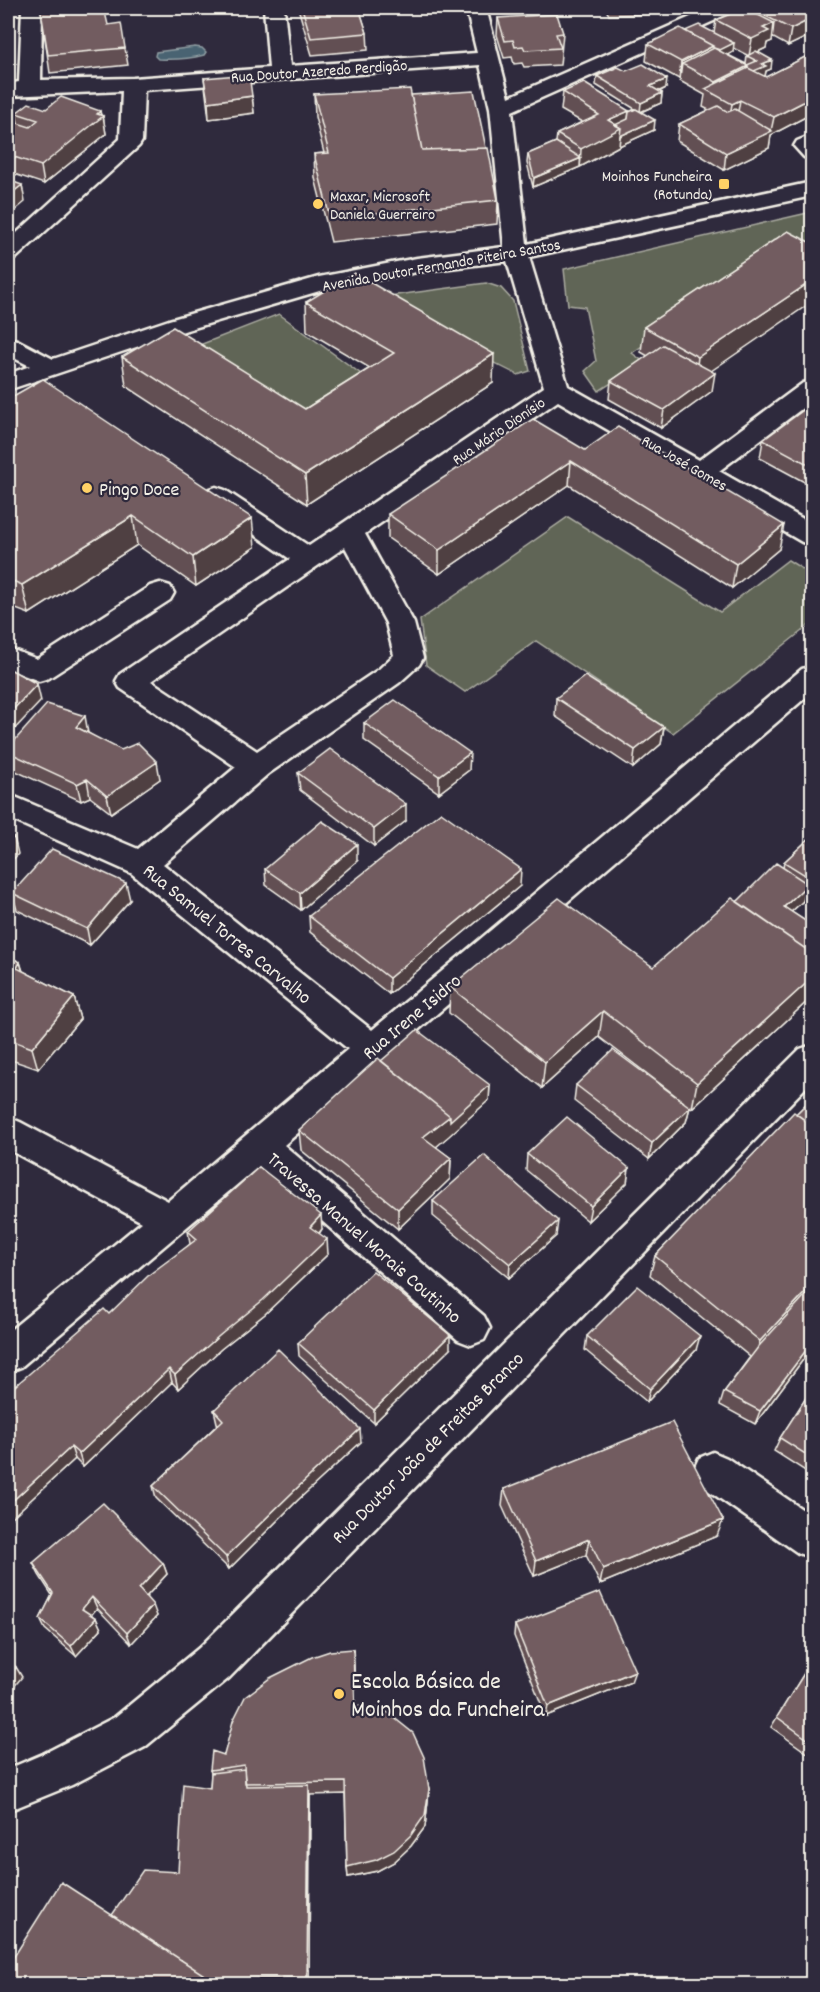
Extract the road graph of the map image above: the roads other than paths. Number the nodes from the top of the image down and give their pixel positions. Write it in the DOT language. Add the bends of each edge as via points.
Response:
graph roads {
  1 [pos="32,8"];
  2 [pos="274,8"];
  3 [pos="476,8"];
  4 [pos="727,8"];
  5 [pos="488,58"];
  6 [pos="280,72"];
  7 [pos="134,84"];
  8 [pos="30,87"];
  9 [pos="8,90"];
  10 [pos="501,108"];
  11 [pos="813,142"];
  12 [pos="813,152"];
  13 [pos="813,189"];
  14 [pos="8,253"];
  15 [pos="516,253"];
  16 [pos="8,345"];
  17 [pos="50,367"];
  18 [pos="8,382"];
  19 [pos="813,389"];
  20 [pos="557,390"];
  21 [pos="702,471"];
  22 [pos="194,482"];
  23 [pos="350,531"];
  24 [pos="813,536"];
  25 [pos="309,559"];
  26 [pos="160,593"];
  27 [pos="8,658"];
  28 [pos="813,676"];
  29 [pos="257,766"];
  30 [pos="8,805"];
  31 [pos="142,864"];
  32 [pos="372,1049"];
  33 [pos="813,1059"];
  34 [pos="8,1132"];
  35 [pos="259,1145"];
  36 [pos="171,1220"];
  37 [pos="471,1328"];
  38 [pos="8,1355"];
  39 [pos="713,1471"];
  40 [pos="813,1539"];
  41 [pos="8,1790"];
  1 -- 8 [label="street"];
  2 -- 6 [label="street"];
  3 -- 5 [label="street, Rua Mário Dionísio"];
  4 -- 10 [label="street"];
  5 -- 6 [label="street, Rua Doutor Azeredo Perdigão"];
  5 -- 10 [label="street, Rua Mário Dionísio"];
  6 -- 7 [label="street, Rua Doutor Azeredo Perdigão"];
  7 -- 8 [label="street, Rua Doutor Azeredo Perdigão"];
  7 -- 14 [label="street" via="131,141"];
  8 -- 9 [label="street, Rua Doutor Azeredo Perdigão"];
  10 -- 15 [label="street, Rua Mário Dionísio"];
  11 -- 12 [label="street" via="805,146"];
  13 -- 15 [label="street, Avenida Doutor Fernando Piteira Santos"];
  15 -- 17 [label="street, Avenida Doutor Fernando Piteira Santos" via="417,265 319,284"];
  15 -- 20 [label="street, Rua Mário Dionísio"];
  16 -- 17 [label="street"];
  17 -- 18 [label="street, Avenida Doutor Fernando Piteira Santos"];
  19 -- 21 [label="street"];
  20 -- 21 [label="street, Rua José Gomes"];
  20 -- 23 [label="street, Rua Mário Dionísio"];
  21 -- 24 [label="street, Rua José Gomes"];
  22 -- 25 [label="street"];
  23 -- 25 [label="street, Rua Mário Dionísio"];
  23 -- 29 [label="street" via="400,623 409,658 389,676"];
  25 -- 29 [label="street, Rua Mário Dionísio" via="130,681"];
  26 -- 27 [label="street" via="39,671"];
  28 -- 32 [label="street, Rua Irene Isidro"];
  29 -- 31 [label="street"];
  30 -- 31 [label="street, Rua Samuel Torres Carvalho"];
  31 -- 32 [label="street, Rua Samuel Torres Carvalho"];
  32 -- 35 [label="street, Rua Irene Isidro"];
  33 -- 41 [label="street, Rua Doutor João de Freitas Branco" via="214,1663 130,1732"];
  34 -- 36 [label="street"];
  35 -- 36 [label="street, Rua Irene Isidro"];
  35 -- 37 [label="street, Travessa Manuel Morais Coutinho"];
  36 -- 38 [label="street, Rua Irene Isidro"];
  39 -- 40 [label="street"];
}
